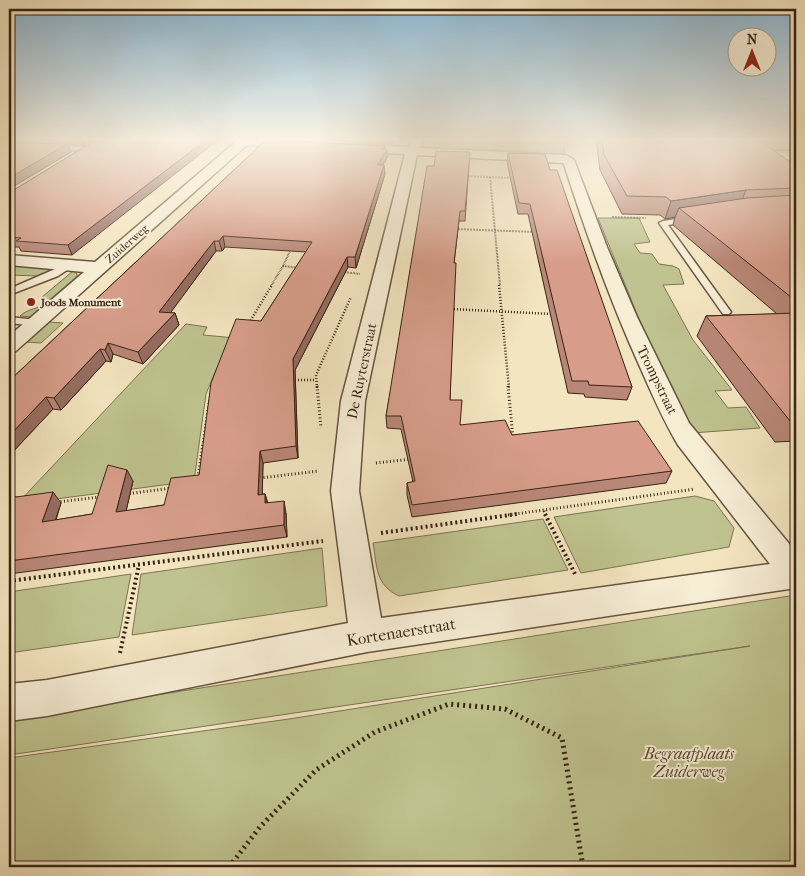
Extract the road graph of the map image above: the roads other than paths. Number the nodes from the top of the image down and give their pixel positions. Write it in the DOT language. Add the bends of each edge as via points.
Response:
graph roads {
  1 [pos="199,181"];
  2 [pos="406,181"];
  3 [pos="576,181"];
  4 [pos="701,217"];
  5 [pos="9,260"];
  6 [pos="69,266"];
  7 [pos="100,268"];
  8 [pos="9,292"];
  9 [pos="726,312"];
  10 [pos="9,320"];
  11 [pos="37,323"];
  12 [pos="9,347"];
  13 [pos="796,574"];
  14 [pos="367,636"];
  15 [pos="9,703"];
  1 -- 7 [label="street, Zuiderweg"];
  2 -- 14 [label="street, De Ruyterstraat" via="336,469 345,490"];
  3 -- 13 [label="street, Trompstraat" via="627,318 678,425"];
  4 -- 9 [label="lane" via="663,223"];
  5 -- 6 [label="street"];
  6 -- 7 [label="street"];
  6 -- 8 [label="lane"];
  7 -- 11 [label="street, Zuiderweg"];
  10 -- 11 [label="lane"];
  11 -- 12 [label="street, Zuiderweg"];
  13 -- 14 [label="street, Kortenaerstraat"];
  14 -- 15 [label="street, Kortenaerstraat"];
}
